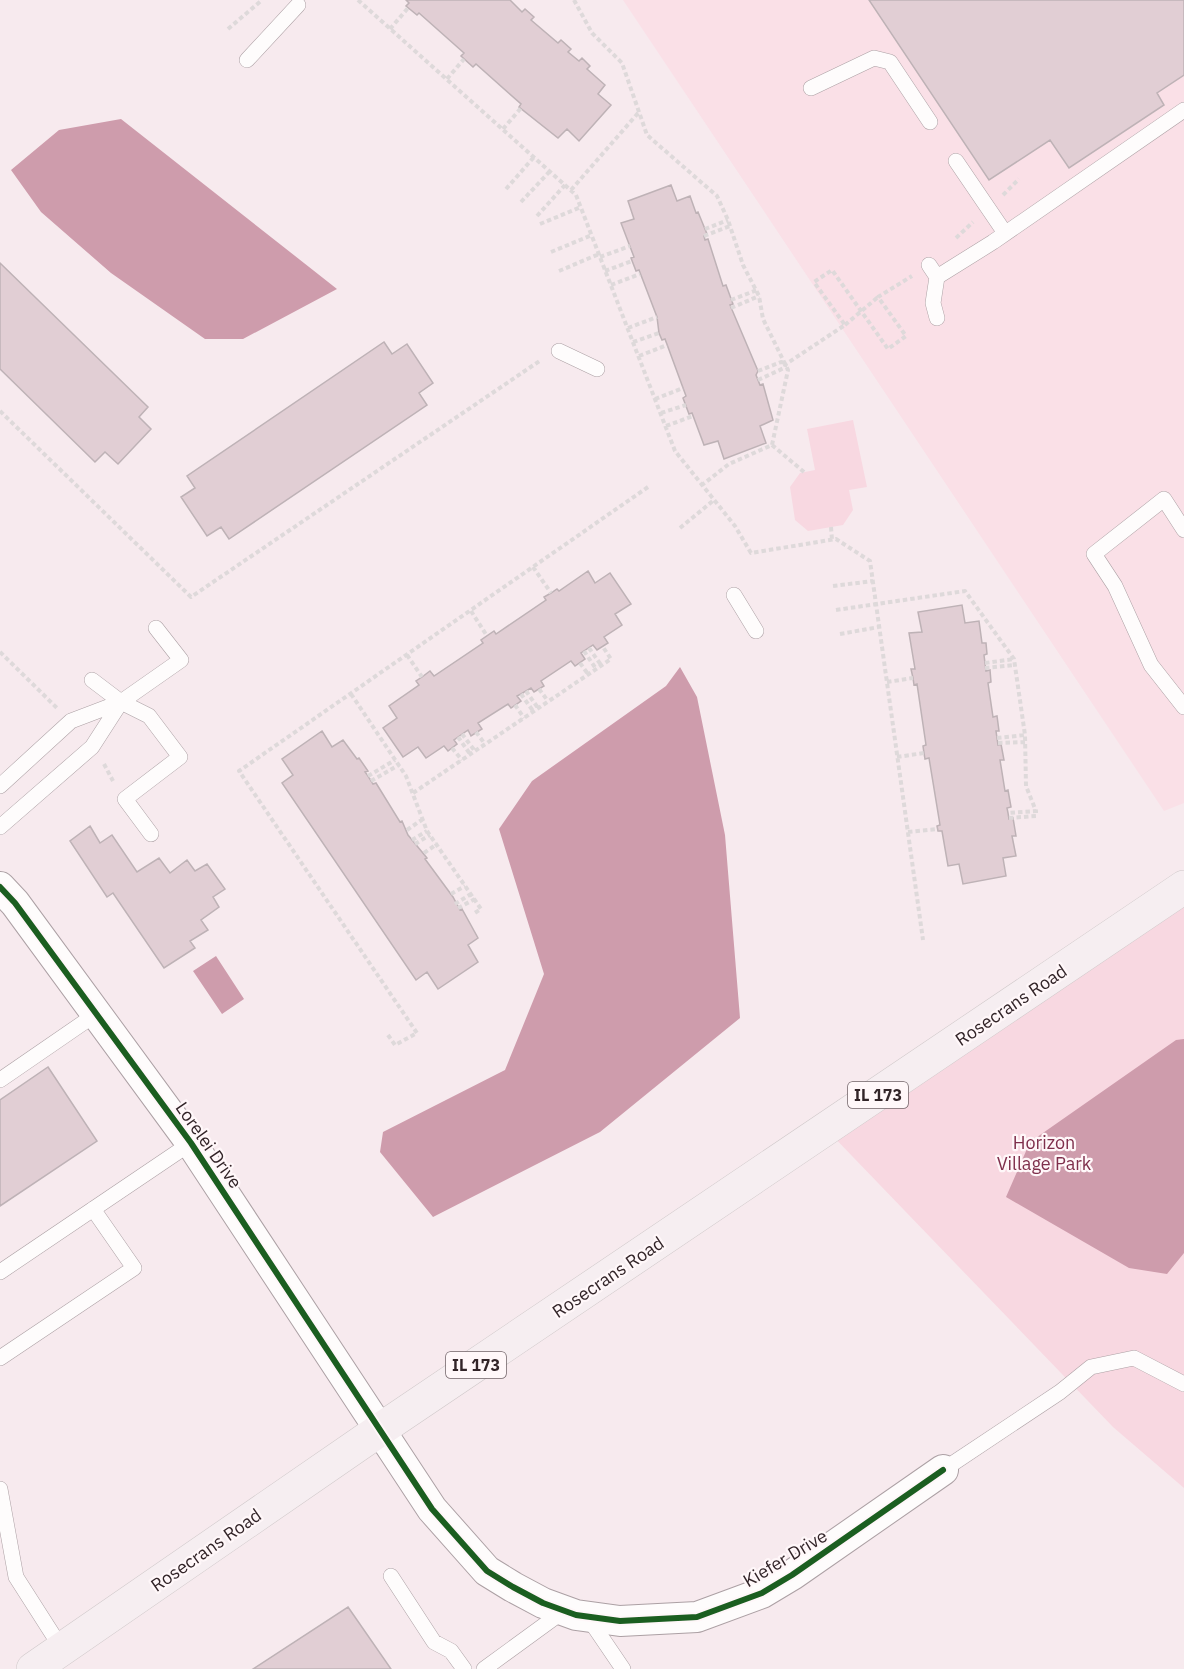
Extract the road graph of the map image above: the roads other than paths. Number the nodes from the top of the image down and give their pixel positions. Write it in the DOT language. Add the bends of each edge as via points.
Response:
graph roads {
  1 [pos="298,4"];
  2 [pos="247,60"];
  3 [pos="811,88"];
  4 [pos="1184,110"];
  5 [pos="930,122"];
  6 [pos="956,160"];
  7 [pos="1005,233"];
  8 [pos="937,318"];
  9 [pos="559,351"];
  10 [pos="597,369"];
  11 [pos="1184,530"];
  12 [pos="734,595"];
  13 [pos="156,628"];
  14 [pos="756,631"];
  15 [pos="92,680"];
  16 [pos="121,702"];
  17 [pos="1184,707"];
  18 [pos="0,786"];
  19 [pos="0,827"];
  20 [pos="151,834"];
  21 [pos="0,887"];
  22 [pos="1184,887"];
  23 [pos="96,1014"];
  24 [pos="0,1080"];
  25 [pos="191,1143"];
  26 [pos="93,1209"];
  27 [pos="0,1272"];
  28 [pos="0,1358"];
  29 [pos="1184,1384"];
  30 [pos="381,1429"];
  31 [pos="943,1470"];
  32 [pos="0,1489"];
  33 [pos="391,1576"];
  34 [pos="576,1613"];
  35 [pos="62,1649"];
  36 [pos="33,1669"];
  37 [pos="464,1669"];
  38 [pos="484,1669"];
  39 [pos="623,1669"];
  1 -- 2 [label="lane"];
  3 -- 5 [label="lane" via="874,57 890,62"];
  4 -- 7 [label="lane"];
  6 -- 7 [label="lane"];
  7 -- 8 [label="lane" via="933,271"];
  9 -- 10 [label="lane"];
  11 -- 17 [label="lane" via="1164,499 1094,554 1115,586 1151,665"];
  12 -- 14 [label="lane"];
  13 -- 16 [label="lane" via="181,660"];
  15 -- 16 [label="lane"];
  16 -- 18 [label="lane" via="71,722"];
  16 -- 19 [label="lane" via="92,747"];
  16 -- 20 [label="lane" via="149,716 180,757 125,799"];
  21 -- 23 [label="street, Lorelei Drive"];
  22 -- 30 [label="main road, Rosecrans Road / IL 173"];
  23 -- 24 [label="lane"];
  23 -- 25 [label="street, Lorelei Drive"];
  25 -- 26 [label="lane"];
  25 -- 30 [label="street, Lorelei Drive"];
  26 -- 27 [label="lane"];
  26 -- 28 [label="lane" via="134,1268"];
  29 -- 31 [label="lane" via="1134,1358 1091,1367"];
  30 -- 34 [label="street, Kiefer Drive" via="432,1509 479,1563 513,1587"];
  30 -- 35 [label="main road, Rosecrans Road / IL 173"];
  31 -- 34 [label="street, Kiefer Drive" via="792,1575 731,1606 697,1617 659,1621 620,1621"];
  32 -- 35 [label="lane" via="16,1576"];
  33 -- 37 [label="lane" via="434,1642 451,1651"];
  34 -- 38 [label="lane"];
  34 -- 39 [label="lane"];
  35 -- 36 [label="main road, Rosecrans Road / IL 173"];
}
